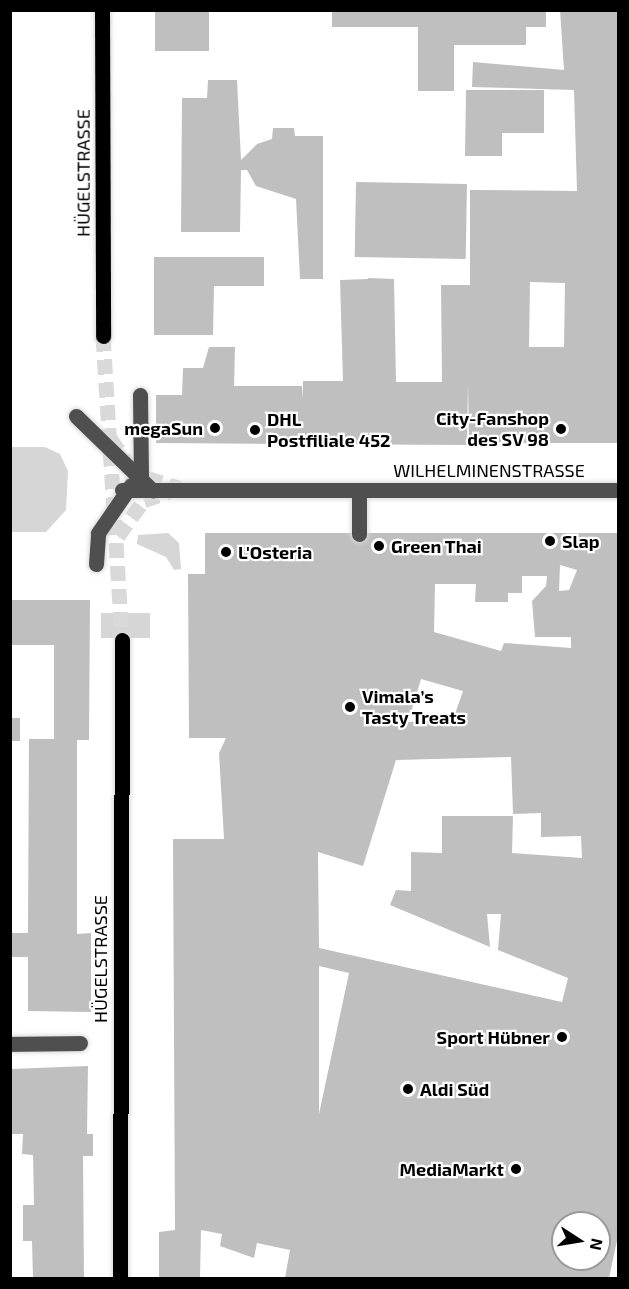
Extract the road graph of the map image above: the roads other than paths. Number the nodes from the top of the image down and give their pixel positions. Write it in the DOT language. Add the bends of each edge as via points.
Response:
graph roads {
  1 [pos="102,10"];
  2 [pos="103,336"];
  3 [pos="140,395"];
  4 [pos="76,416"];
  5 [pos="141,478"];
  6 [pos="122,490"];
  7 [pos="358,490"];
  8 [pos="618,490"];
  9 [pos="153,491"];
  10 [pos="359,534"];
  11 [pos="96,564"];
  12 [pos="122,640"];
  13 [pos="80,1043"];
  14 [pos="10,1044"];
  15 [pos="120,1278"];
  1 -- 2 [label="main road, HÜGELSTRASSE"];
  3 -- 5 [label="street"];
  4 -- 5 [label="street"];
  5 -- 6 [label="street"];
  5 -- 9 [label="street"];
  6 -- 9 [label="street, WILHELMINENSTRASSE"];
  6 -- 11 [label="street" via="98,533"];
  7 -- 8 [label="street, WILHELMINENSTRASSE"];
  7 -- 9 [label="street, WILHELMINENSTRASSE"];
  7 -- 10 [label="street"];
  12 -- 15 [label="main road, HÜGELSTRASSE"];
  13 -- 14 [label="street"];
}
